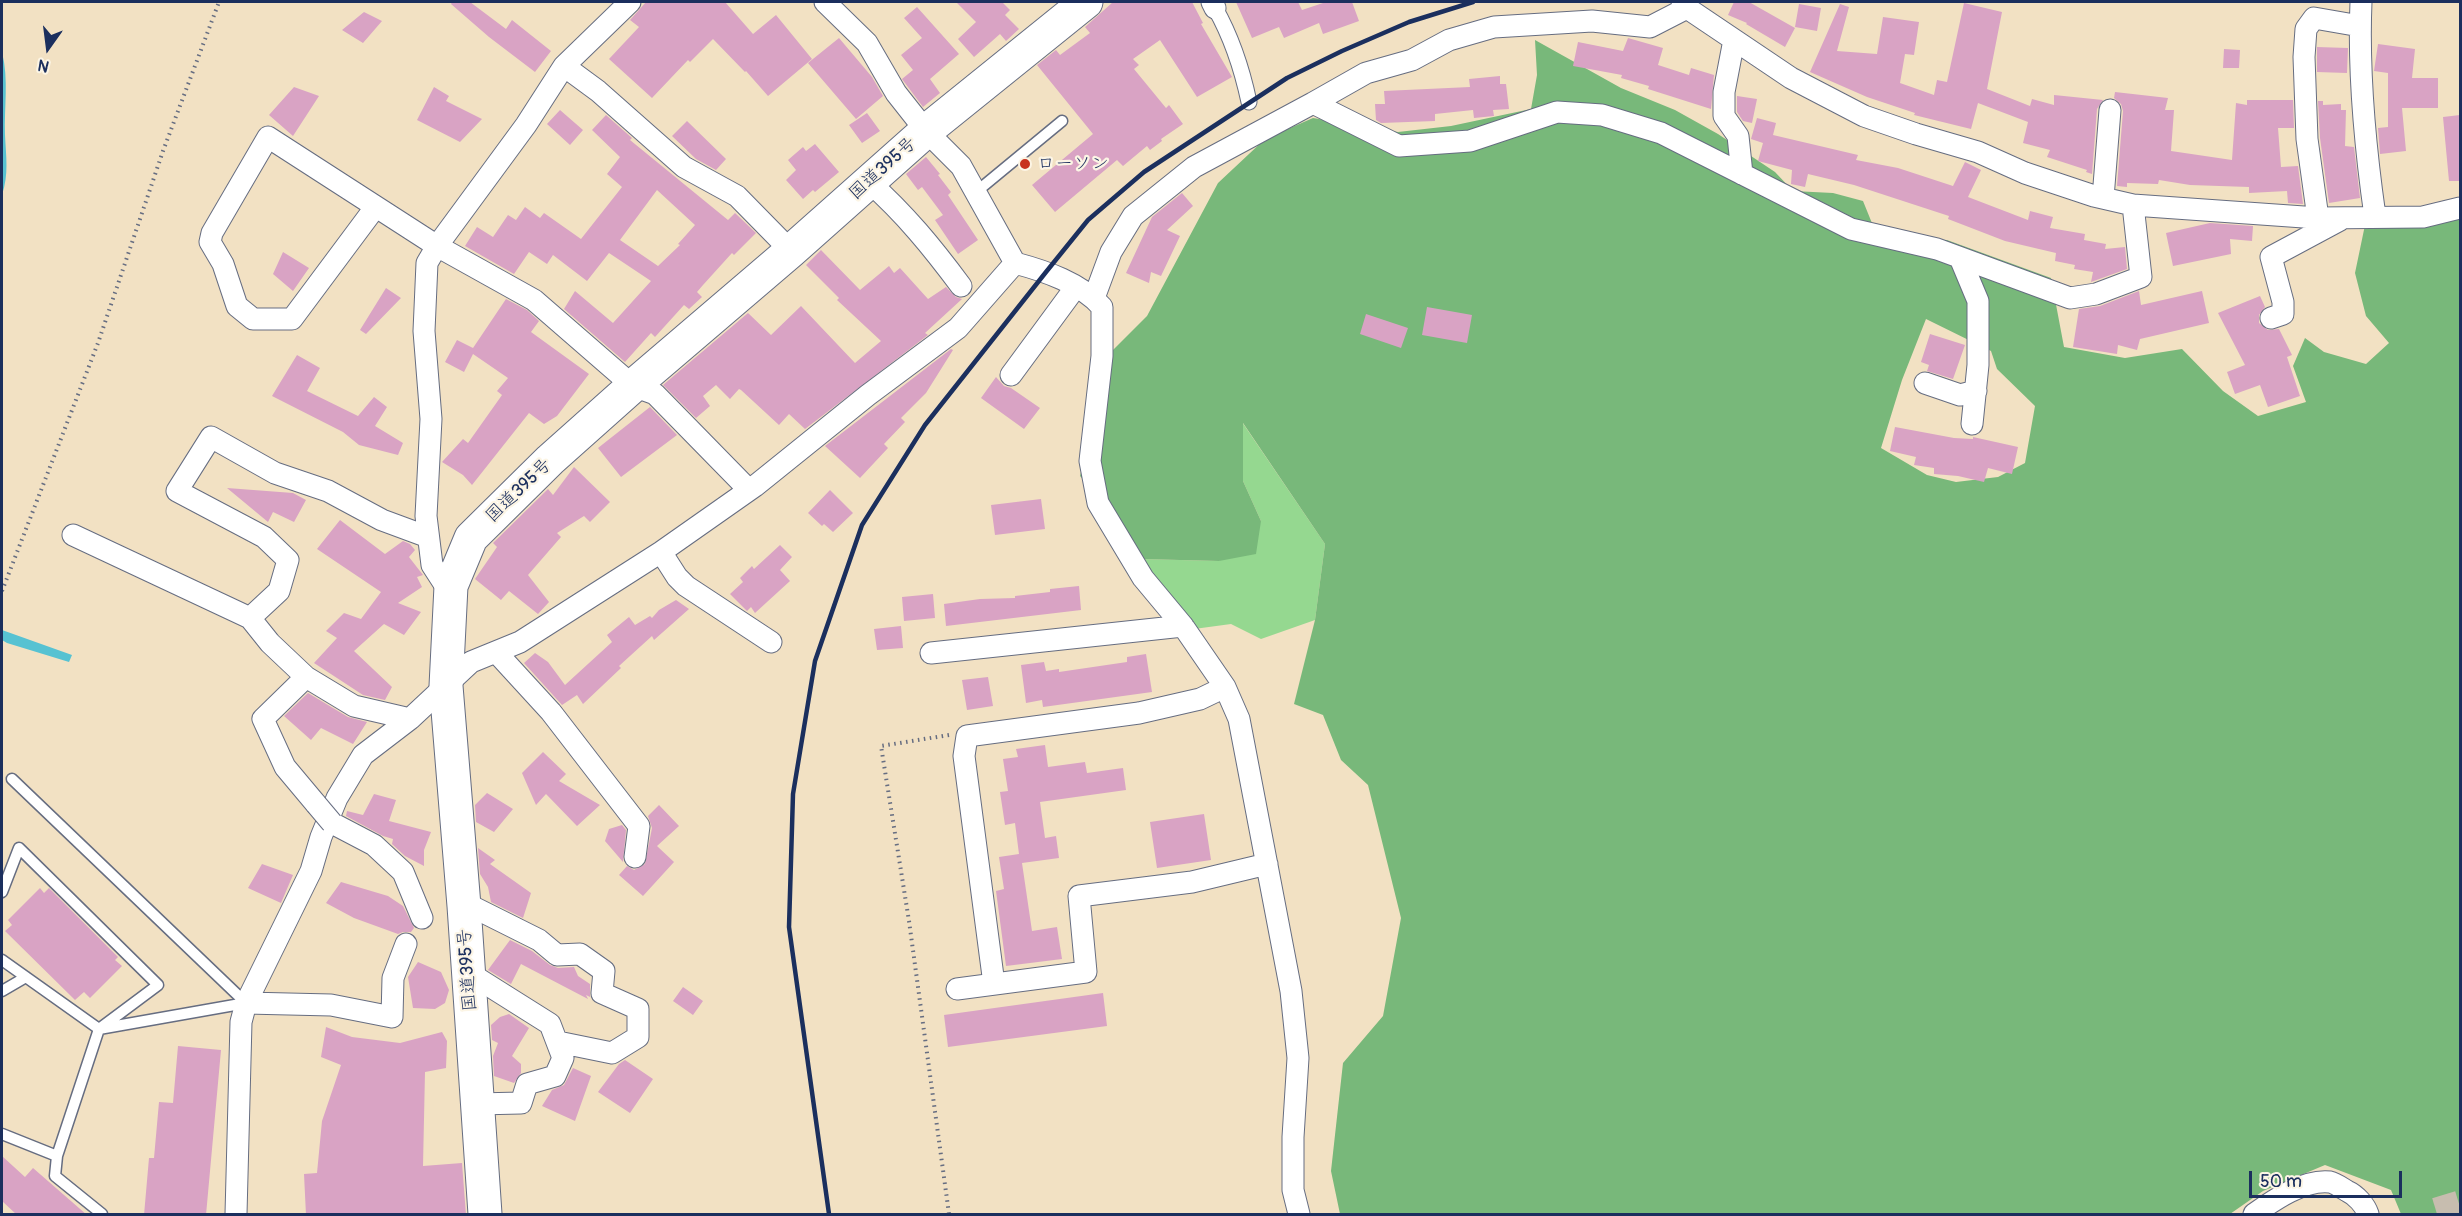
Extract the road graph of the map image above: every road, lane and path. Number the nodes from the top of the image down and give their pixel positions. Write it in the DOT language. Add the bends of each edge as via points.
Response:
graph roads {
  1 [pos="219,2"];
  2 [pos="630,2"];
  3 [pos="825,2"];
  4 [pos="1086,2"];
  5 [pos="2361,2"];
  6 [pos="1214,5"];
  7 [pos="1684,5"];
  8 [pos="2360,26"];
  9 [pos="1734,40"];
  10 [pos="564,66"];
  11 [pos="1249,102"];
  12 [pos="1313,103"];
  13 [pos="2109,110"];
  14 [pos="1062,121"];
  15 [pos="926,131"];
  16 [pos="1742,174"];
  17 [pos="868,182"];
  18 [pos="976,192"];
  19 [pos="2103,198"];
  20 [pos="2133,205"];
  21 [pos="2460,208"];
  22 [pos="374,209"];
  23 [pos="2375,216"];
  24 [pos="2346,217"];
  25 [pos="2318,218"];
  26 [pos="436,246"];
  27 [pos="792,251"];
  28 [pos="1960,258"];
  29 [pos="1015,263"];
  30 [pos="961,286"];
  31 [pos="1075,288"];
  32 [pos="1094,298"];
  33 [pos="2271,318"];
  34 [pos="1011,375"];
  35 [pos="1925,383"];
  36 [pos="633,386"];
  37 [pos="1976,391"];
  38 [pos="1972,424"];
  39 [pos="749,490"];
  40 [pos="73,535"];
  41 [pos="428,537"];
  42 [pos="661,552"];
  43 [pos="451,586"];
  44 [pos="2,591"];
  45 [pos="250,618"];
  46 [pos="1183,626"];
  47 [pos="771,642"];
  48 [pos="496,652"];
  49 [pos="931,654"];
  50 [pos="306,677"];
  51 [pos="446,686"];
  52 [pos="1225,687"];
  53 [pos="410,719"];
  54 [pos="968,736"];
  55 [pos="12,779"];
  56 [pos="635,857"];
  57 [pos="1267,864"];
  58 [pos="2,892"];
  59 [pos="464,906"];
  60 [pos="422,918"];
  61 [pos="406,944"];
  62 [pos="2,960"];
  63 [pos="469,973"];
  64 [pos="26,977"];
  65 [pos="994,984"];
  66 [pos="957,989"];
  67 [pos="2,991"];
  68 [pos="246,1003"];
  69 [pos="99,1029"];
  70 [pos="558,1042"];
  71 [pos="477,1104"];
  72 [pos="2,1134"];
  73 [pos="57,1156"];
  74 [pos="102,1215"];
  75 [pos="236,1215"];
  76 [pos="485,1215"];
  77 [pos="949,1215"];
  78 [pos="1299,1215"];
  79 [pos="2254,1215"];
  80 [pos="2368,1215"];
  1 -- 44 [label="path" via="98,343"];
  2 -- 10 [label="street"];
  3 -- 15 [label="street" via="867,43 896,93"];
  4 -- 15 [label="highway, 国道395号"];
  5 -- 8 [label="street"];
  6 -- 11 [label="street" via="1242,68"];
  7 -- 9 [label="street"];
  7 -- 12 [label="street" via="1650,27 1592,21 1494,27 1449,40 1412,60 1366,73"];
  8 -- 23 [label="street" via="2367,159"];
  8 -- 25 [label="street" via="2314,18 2306,29 2307,139"];
  9 -- 16 [label="street" via="1724,92 1724,117 1738,136"];
  9 -- 19 [label="street" via="1791,78 1864,116"];
  10 -- 26 [label="street" via="526,125"];
  10 -- 27 [label="street" via="684,167 737,196"];
  12 -- 16 [label="street" via="1399,146 1470,141 1557,112 1602,115 1661,133"];
  12 -- 32 [label="street" via="1194,167 1133,216 1111,252"];
  13 -- 19 [label="street"];
  14 -- 18 [label="lane"];
  15 -- 17 [label="highway, 国道395号"];
  15 -- 18 [label="street" via="962,166"];
  16 -- 28 [label="street" via="1851,229"];
  17 -- 27 [label="highway, 国道395号"];
  17 -- 30 [label="street" via="926,239"];
  18 -- 29 [label="street"];
  19 -- 20 [label="street"];
  20 -- 25 [label="street"];
  20 -- 28 [label="street" via="2141,277 2096,294 2070,298"];
  21 -- 23 [label="street" via="2424,217"];
  22 -- 26 [label="street" via="292,319 253,319 237,306 226,271 210,242 268,137"];
  23 -- 24 [label="street"];
  24 -- 25 [label="street"];
  24 -- 33 [label="street" via="2271,257 2283,302 2283,314"];
  26 -- 36 [label="street" via="534,300"];
  26 -- 41 [label="street" via="427,263 424,331 431,419"];
  27 -- 36 [label="highway, 国道395号"];
  28 -- 37 [label="street" via="1978,301"];
  29 -- 31 [label="street" via="1046,272"];
  29 -- 39 [label="street" via="958,328"];
  31 -- 32 [label="street"];
  31 -- 34 [label="street"];
  32 -- 46 [label="street" via="1102,307 1102,356 1090,461 1098,503 1143,578"];
  35 -- 37 [label="street" via="1960,395"];
  36 -- 39 [label="street" via="655,394"];
  36 -- 43 [label="highway, 国道395号" via="471,538"];
  37 -- 38 [label="street"];
  39 -- 42 [label="street"];
  40 -- 45 [label="street"];
  41 -- 43 [label="street" via="432,565 443,582"];
  41 -- 45 [label="street" via="382,520 328,491 275,473 211,437 177,491 264,537 288,560 279,591"];
  42 -- 47 [label="street" via="686,586"];
  42 -- 48 [label="street" via="520,642"];
  43 -- 51 [label="highway, 国道395号"];
  45 -- 50 [label="street"];
  46 -- 49 [label="street"];
  46 -- 52 [label="street"];
  48 -- 51 [label="street" via="471,662"];
  48 -- 56 [label="street" via="551,712 639,826"];
  50 -- 53 [label="street" via="354,706"];
  50 -- 60 [label="street, bridge" via="263,719 285,767 332,823 374,845 403,872"];
  51 -- 53 [label="street"];
  51 -- 59 [label="highway, 国道395号"];
  52 -- 54 [label="street" via="1200,699 1139,713"];
  52 -- 57 [label="street" via="1239,719"];
  53 -- 68 [label="street" via="363,755 337,798 311,871"];
  54 -- 65 [label="street" via="964,756"];
  54 -- 77 [label="path" via="881,746"];
  55 -- 68 [label="lane"];
  57 -- 65 [label="street" via="1192,882 1079,896 1086,972"];
  57 -- 78 [label="street" via="1291,991 1298,1058 1293,1190"];
  58 -- 69 [label="lane" via="20,848 158,985"];
  59 -- 63 [label="highway, 国道395号"];
  59 -- 70 [label="street" via="539,940 557,955 580,954 604,971 602,993 638,1009 638,1037 612,1053"];
  61 -- 68 [label="street" via="393,978 392,1017 331,1005"];
  62 -- 64 [label="lane"];
  63 -- 70 [label="street" via="550,1024"];
  63 -- 71 [label="highway, 国道395号"];
  64 -- 67 [label="lane"];
  64 -- 69 [label="lane"];
  65 -- 66 [label="street"];
  68 -- 69 [label="lane"];
  68 -- 75 [label="street" via="241,1022"];
  69 -- 73 [label="lane"];
  70 -- 71 [label="street" via="563,1058 555,1076 527,1084 521,1103"];
  71 -- 76 [label="highway, 国道395号"];
  72 -- 73 [label="lane"];
  73 -- 74 [label="lane" via="55,1176"];
  79 -- 80 [label="street" via="2307,1185 2331,1182 2352,1194"];
}
